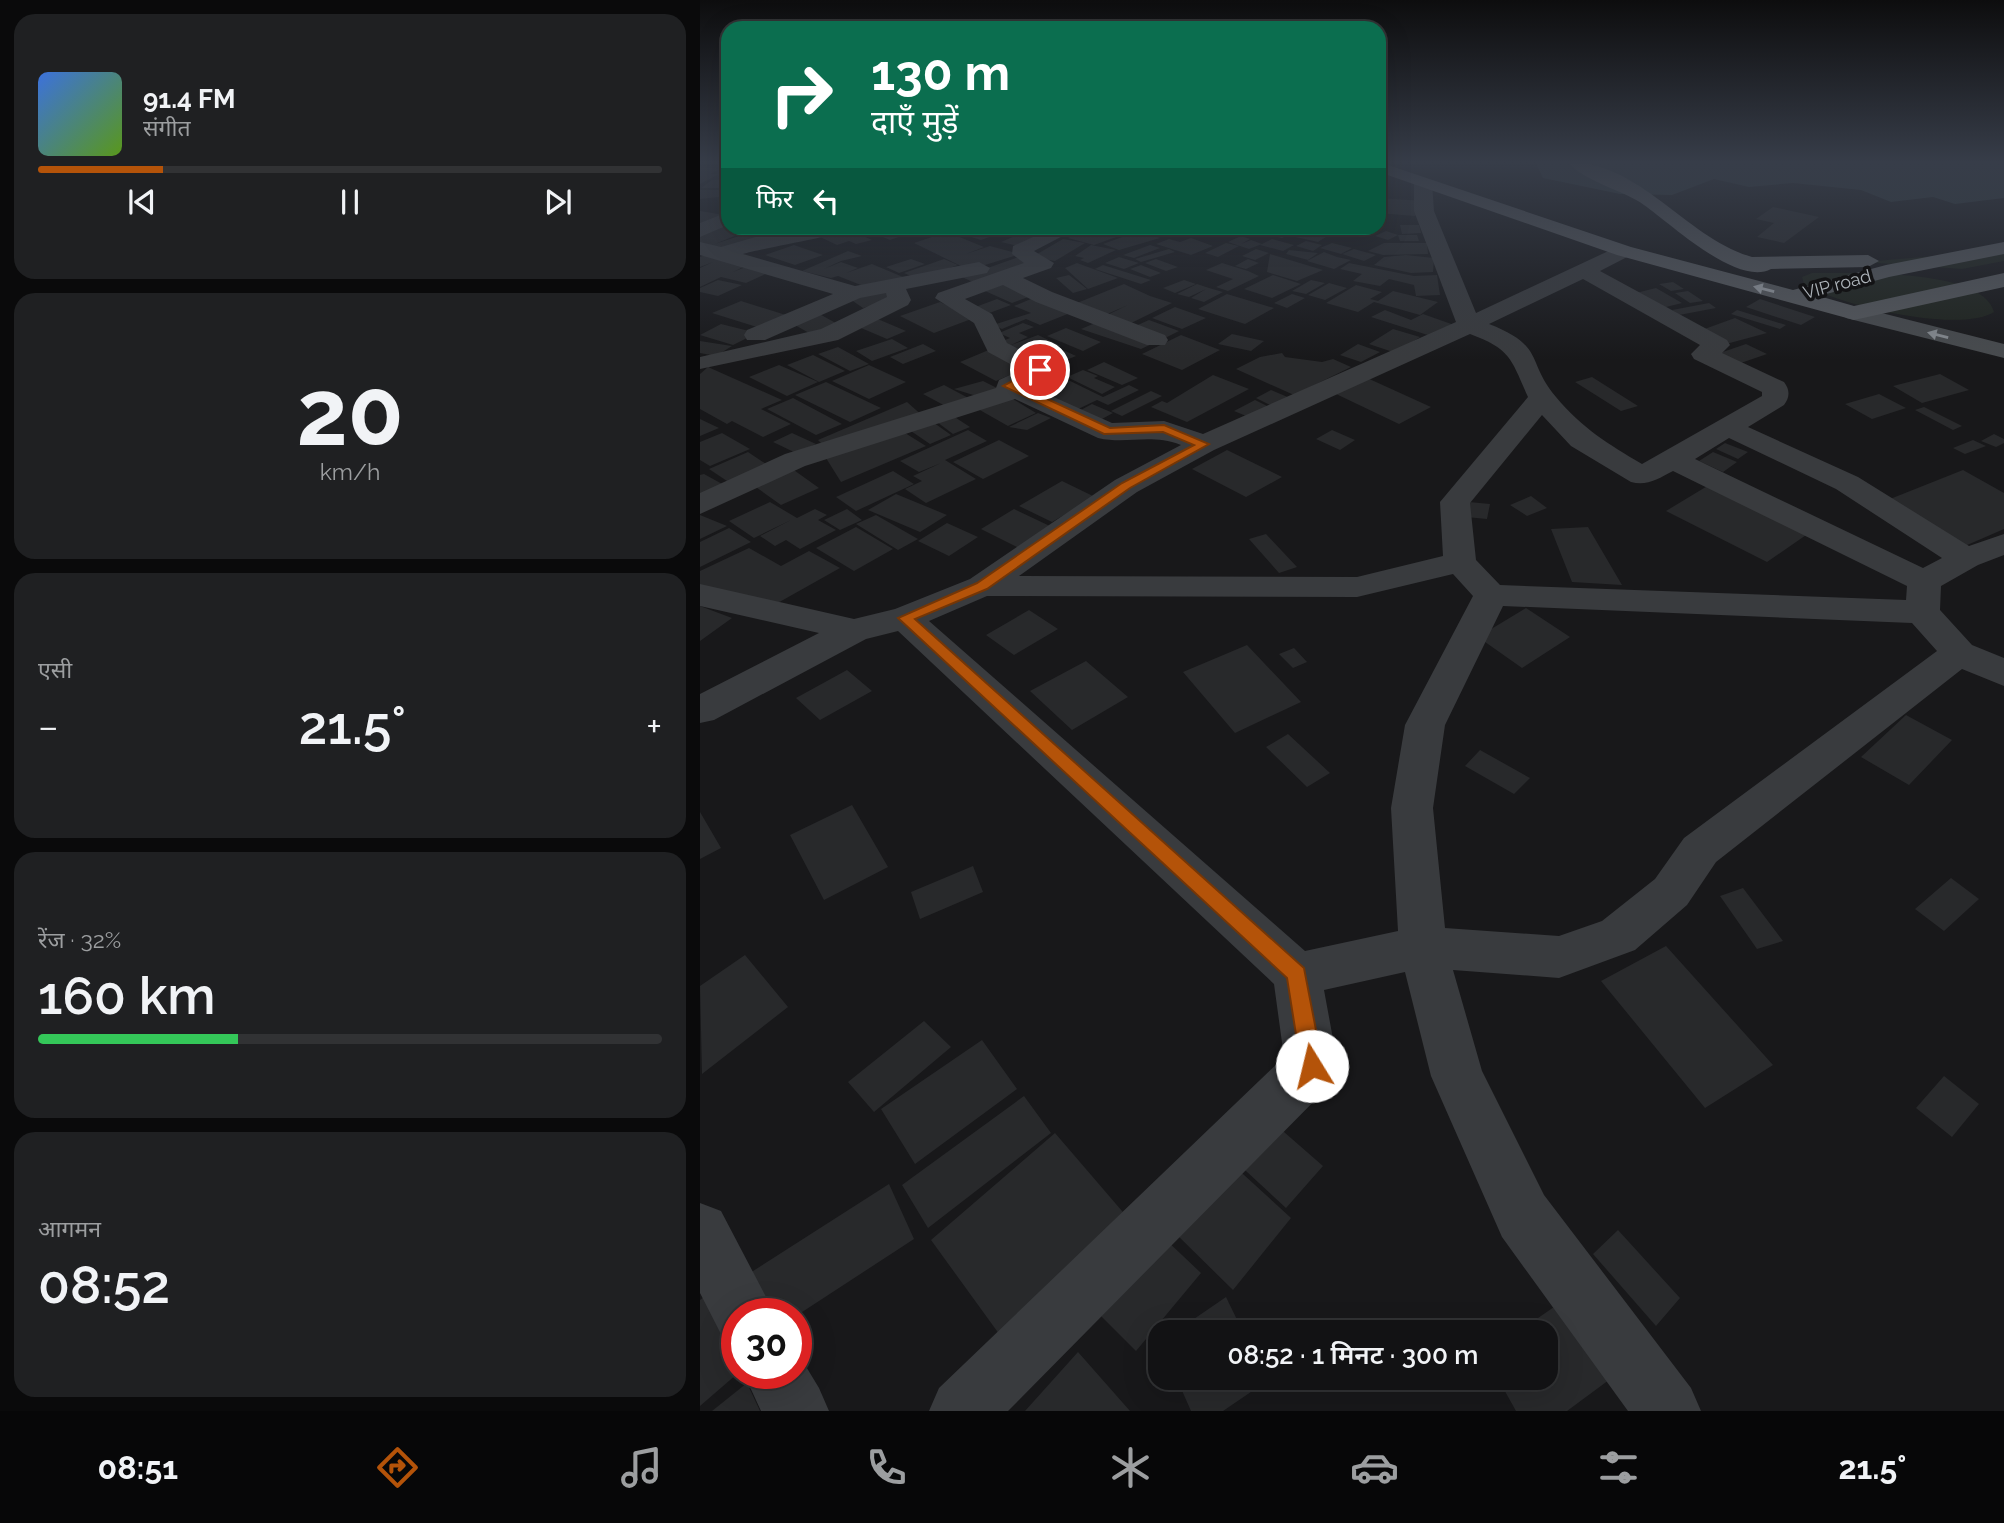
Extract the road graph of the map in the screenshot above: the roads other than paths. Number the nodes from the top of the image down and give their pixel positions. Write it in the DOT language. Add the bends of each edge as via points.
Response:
graph roads {
  1 [pos="1431,228"];
  2 [pos="1556,228"];
  3 [pos="1684,228"];
  4 [pos="796,235"];
  5 [pos="1053,235"];
  6 [pos="2004,248"];
  7 [pos="710,251"];
  8 [pos="1624,251"];
  9 [pos="1022,254"];
  10 [pos="1939,260"];
  11 [pos="1742,261"];
  12 [pos="1583,270"];
  13 [pos="1005,277"];
  14 [pos="2004,280"];
  15 [pos="893,286"];
  16 [pos="1828,286"];
  17 [pos="854,293"];
  18 [pos="1793,296"];
  19 [pos="1887,303"];
  20 [pos="1854,313"];
  21 [pos="1469,325"];
  22 [pos="2004,335"];
  23 [pos="1156,340"];
  24 [pos="2004,351"];
  25 [pos="702,364"];
  26 [pos="1018,390"];
  27 [pos="1542,398"];
  28 [pos="1729,428"];
  29 [pos="1203,444"];
  30 [pos="1673,460"];
  31 [pos="700,505"];
  32 [pos="2004,544"];
  33 [pos="1966,558"];
  34 [pos="1460,562"];
  35 [pos="982,586"];
  36 [pos="700,595"];
  37 [pos="1491,595"];
  38 [pos="1923,596"];
  39 [pos="905,618"];
  40 [pos="854,630"];
  41 [pos="1959,653"];
  42 [pos="2004,673"];
  43 [pos="700,710"];
  44 [pos="1423,947"];
  45 [pos="1297,974"];
  46 [pos="700,1232"];
  47 [pos="735,1298"];
  48 [pos="784,1389"];
  49 [pos="964,1410"];
  50 [pos="796,1411"];
  51 [pos="1668,1411"];
  1 -- 21 [label="street"];
  2 -- 8 [label="main road"];
  3 -- 11 [label="main road"];
  4 -- 7 [label="street"];
  5 -- 9 [label="street" via="1020,250"];
  6 -- 10 [label="main road, VIP road"];
  7 -- 17 [label="street"];
  8 -- 12 [label="street"];
  18 -- 8 [label="main road, one-way"];
  9 -- 13 [label="street" via="1043,263"];
  9 -- 15 [label="street" via="968,272"];
  10 -- 11 [label="main road"];
  10 -- 16 [label="main road, VIP road"];
  11 -- 16 [label="main road"];
  12 -- 21 [label="street"];
  12 -- 28 [label="street" via="1718,345 1703,354 1775,388 1775,399"];
  13 -- 23 [label="street"];
  13 -- 26 [label="street" via="947,298 984,319 997,347 1040,370 1008,386"];
  14 -- 19 [label="main road, VIP road"];
  15 -- 17 [label="street"];
  15 -- 25 [label="street" via="901,300 829,335"];
  16 -- 18 [label="main road, VIP road"];
  16 -- 19 [label="main road"];
  17 -- 25 [label="street" via="781,322"];
  18 -- 20 [label="main road"];
  19 -- 20 [label="main road, VIP road"];
  19 -- 22 [label="main road"];
  24 -- 20 [label="main road, one-way"];
  21 -- 27 [label="street" via="1520,351"];
  21 -- 29 [label="street"];
  26 -- 29 [label="street" via="1108,432 1164,429"];
  26 -- 31 [label="street" via="795,460"];
  27 -- 30 [label="street" via="1581,440 1641,476"];
  27 -- 34 [label="street" via="1455,502"];
  28 -- 30 [label="street"];
  28 -- 33 [label="street" via="1847,483"];
  29 -- 35 [label="street" via="1126,486"];
  30 -- 38 [label="street"];
  32 -- 33 [label="street"];
  33 -- 38 [label="street"];
  34 -- 35 [label="street" via="1357,587"];
  34 -- 37 [label="street"];
  35 -- 39 [label="street"];
  36 -- 40 [label="street"];
  37 -- 38 [label="street"];
  37 -- 44 [label="street" via="1425,726 1412,808"];
  38 -- 41 [label="street"];
  39 -- 40 [label="street"];
  39 -- 45 [label="street"];
  40 -- 43 [label="street"];
  41 -- 42 [label="street"];
  41 -- 44 [label="street" via="1700,850 1671,892 1618,936 1559,957"];
  44 -- 45 [label="street"];
  44 -- 51 [label="street" via="1457,1076 1523,1216"];
  45 -- 49 [label="street" via="1312,1066"];
  46 -- 47 [label="street"];
  48 -- 50 [label="street"];
}
